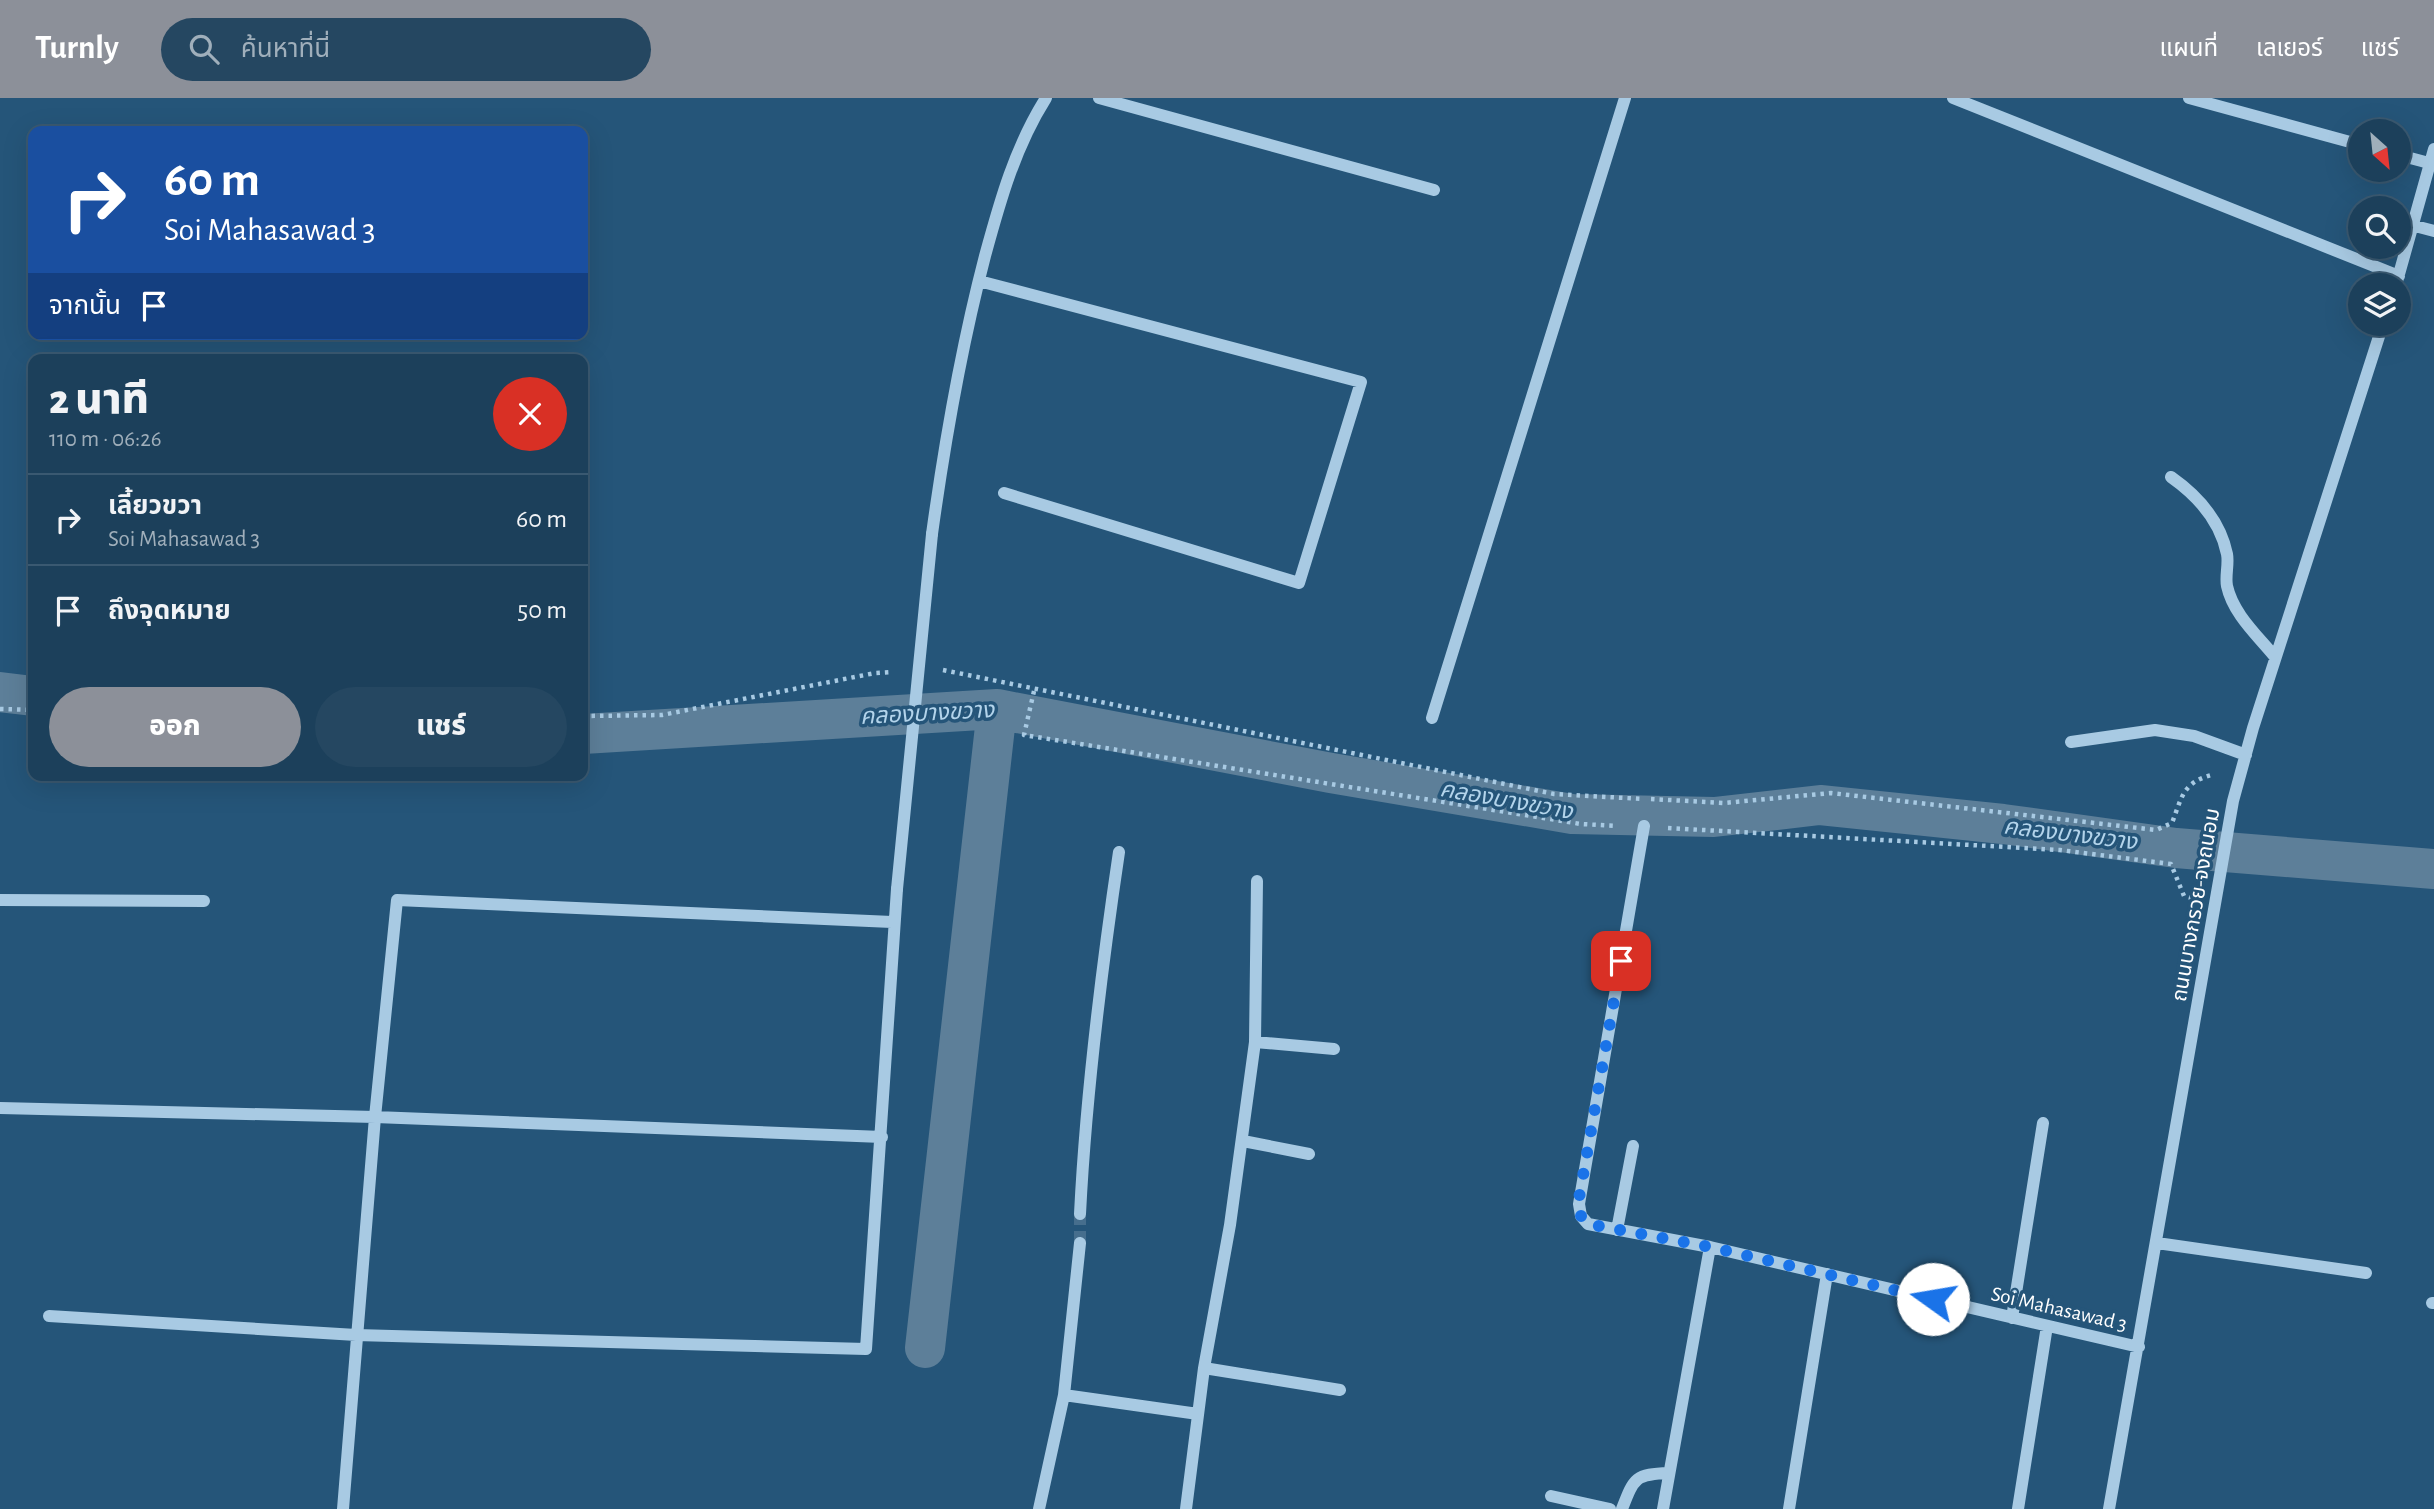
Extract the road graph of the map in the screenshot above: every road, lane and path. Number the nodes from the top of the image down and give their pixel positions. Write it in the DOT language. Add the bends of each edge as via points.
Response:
graph roads {
  1 [pos="1046,98"];
  2 [pos="1099,98"];
  3 [pos="1625,98"];
  4 [pos="1953,98"];
  5 [pos="2189,98"];
  6 [pos="2348,141"];
  7 [pos="2434,149"];
  8 [pos="2412,158"];
  9 [pos="2429,163"];
  10 [pos="1434,190"];
  11 [pos="2415,226"];
  12 [pos="2434,231"];
  13 [pos="2379,273"];
  14 [pos="2400,273"];
  15 [pos="979,281"];
  16 [pos="2380,336"];
  17 [pos="2171,477"];
  18 [pos="1004,493"];
  19 [pos="2275,657"];
  20 [pos="936,670"];
  21 [pos="899,672"];
  22 [pos="1034,692"];
  23 [pos="0,709"];
  24 [pos="28,710"];
  25 [pos="588,716"];
  26 [pos="1432,718"];
  27 [pos="1024,735"];
  28 [pos="2071,742"];
  29 [pos="2246,755"];
  30 [pos="2242,768"];
  31 [pos="1644,827"];
  32 [pos="1119,852"];
  33 [pos="1257,881"];
  34 [pos="0,900"];
  35 [pos="204,901"];
  36 [pos="892,922"];
  37 [pos="1255,1042"];
  38 [pos="1334,1049"];
  39 [pos="0,1108"];
  40 [pos="375,1117"];
  41 [pos="2043,1123"];
  42 [pos="882,1137"];
  43 [pos="1243,1141"];
  44 [pos="1633,1146"];
  45 [pos="1309,1154"];
  46 [pos="1080,1214"];
  47 [pos="1617,1230"];
  48 [pos="1080,1243"];
  49 [pos="2157,1243"];
  50 [pos="1710,1247"];
  51 [pos="2366,1273"];
  52 [pos="1827,1274"];
  53 [pos="49,1316"];
  54 [pos="2012,1318"];
  55 [pos="2047,1326"];
  56 [pos="356,1335"];
  57 [pos="2138,1347"];
  58 [pos="1204,1368"];
  59 [pos="1340,1390"];
  60 [pos="1064,1395"];
  61 [pos="1198,1414"];
  62 [pos="1669,1473"];
  63 [pos="1551,1496"];
  64 [pos="343,1509"];
  65 [pos="1039,1509"];
  66 [pos="1186,1509"];
  67 [pos="1610,1509"];
  68 [pos="1622,1509"];
  69 [pos="1663,1509"];
  70 [pos="1789,1509"];
  71 [pos="2018,1509"];
  72 [pos="2109,1509"];
  1 -- 15 [label="street" via="1004,186"];
  2 -- 10 [label="street"];
  3 -- 26 [label="street"];
  4 -- 13 [label="street"];
  5 -- 6 [label="street"];
  7 -- 9 [label="street"];
  8 -- 9 [label="street"];
  9 -- 11 [label="street"];
  11 -- 12 [label="street"];
  11 -- 14 [label="street"];
  15 -- 18 [label="street" via="1362,382 1299,583"];
  15 -- 36 [label="street, bridge" via="954,387 932,534"];
  16 -- 19 [label="street, ถนนบางกรวย-จงถนอม"];
  17 -- 19 [label="street" via="2208,510 2227,553 2227,586 2237,611"];
  19 -- 29 [label="street, ถนนบางกรวย-จงถนอม"];
  20 -- 22 [label="path"];
  21 -- 25 [label="path" via="662,715"];
  22 -- 27 [label="path"];
  22 -- 30 [label="path" via="1554,794 1724,803 1830,793 2156,830 2172,823 2184,790 2195,779"];
  23 -- 24 [label="path"];
  28 -- 29 [label="street" via="2155,730 2194,736"];
  29 -- 30 [label="street, ถนนบางกรวย-จงถนอม"];
  30 -- 49 [label="street, ถนนบางกรวย-จงถนอม"];
  31 -- 47 [label="street, Soi Mahasawad 3" via="1578,1204 1588,1224"];
  32 -- 46 [label="street" via="1098,988"];
  33 -- 37 [label="street"];
  34 -- 35 [label="street"];
  36 -- 40 [label="street" via="397,900"];
  36 -- 42 [label="street"];
  37 -- 38 [label="street"];
  37 -- 43 [label="street"];
  39 -- 40 [label="street"];
  40 -- 42 [label="street"];
  40 -- 56 [label="street"];
  41 -- 54 [label="street"];
  42 -- 56 [label="street" via="866,1349"];
  43 -- 45 [label="street"];
  43 -- 58 [label="street"];
  44 -- 47 [label="street"];
  47 -- 50 [label="street, Soi Mahasawad 3"];
  48 -- 60 [label="street"];
  49 -- 51 [label="street"];
  49 -- 57 [label="street, ถนนบางกรวย-จงถนอม"];
  50 -- 52 [label="street, Soi Mahasawad 3"];
  50 -- 62 [label="street"];
  52 -- 54 [label="street, Soi Mahasawad 3"];
  52 -- 70 [label="street"];
  53 -- 56 [label="street"];
  54 -- 55 [label="street, Soi Mahasawad 3"];
  55 -- 57 [label="street, Soi Mahasawad 3"];
  55 -- 71 [label="street"];
  56 -- 64 [label="street"];
  57 -- 72 [label="street, ถนนบางกรวย-จงถนอม"];
  58 -- 59 [label="street"];
  58 -- 61 [label="street"];
  60 -- 61 [label="street"];
  60 -- 65 [label="street"];
  61 -- 66 [label="street"];
  62 -- 68 [label="street" via="1641,1476 1632,1484"];
  62 -- 69 [label="street"];
  63 -- 67 [label="street"];
}
